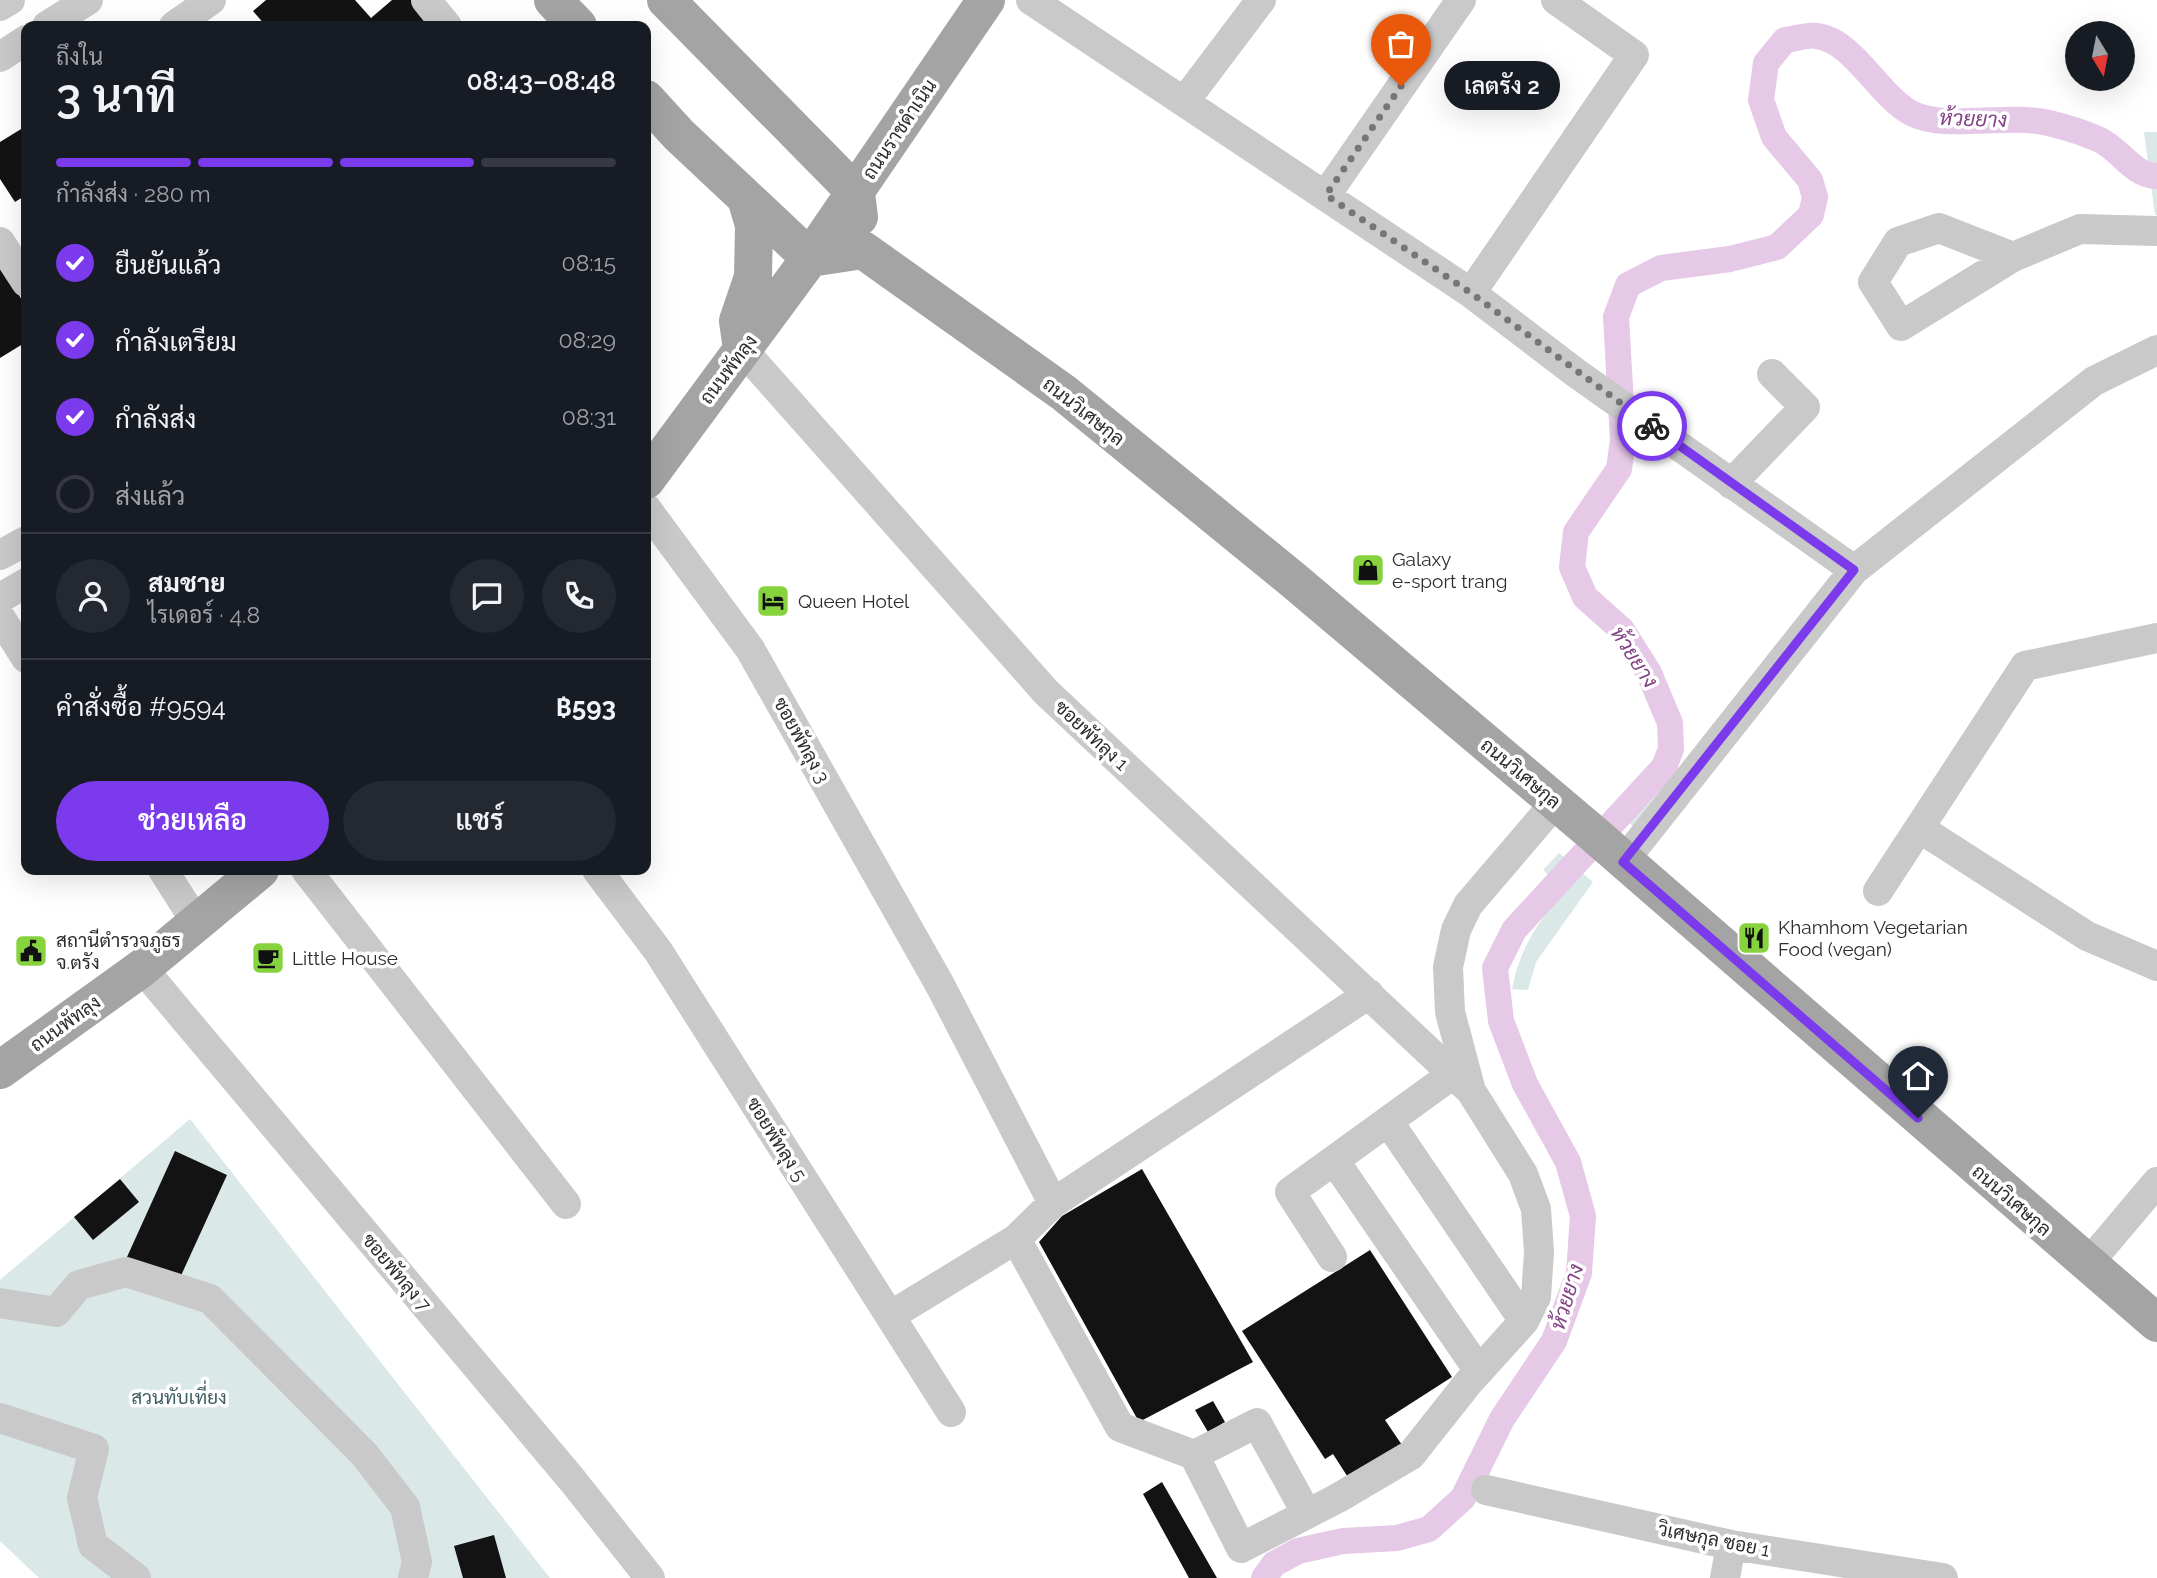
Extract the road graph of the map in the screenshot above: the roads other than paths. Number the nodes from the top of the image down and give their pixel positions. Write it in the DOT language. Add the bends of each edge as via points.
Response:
graph roads {
  1 [pos="9,0"];
  2 [pos="88,0"];
  3 [pos="211,0"];
  4 [pos="426,0"];
  5 [pos="553,0"];
  6 [pos="666,0"];
  7 [pos="986,0"];
  8 [pos="1031,0"];
  9 [pos="1261,0"];
  10 [pos="1461,0"];
  11 [pos="1556,0"];
  12 [pos="0,6"];
  13 [pos="55,21"];
  14 [pos="181,21"];
  15 [pos="443,21"];
  16 [pos="573,21"];
  17 [pos="21,43"];
  18 [pos="0,57"];
  19 [pos="1184,102"];
  20 [pos="651,104"];
  21 [pos="856,193"];
  22 [pos="1326,195"];
  23 [pos="746,198"];
  24 [pos="2157,231"];
  25 [pos="0,242"];
  26 [pos="863,250"];
  27 [pos="2013,257"];
  28 [pos="810,258"];
  29 [pos="21,270"];
  30 [pos="1471,293"];
  31 [pos="742,349"];
  32 [pos="2157,350"];
  33 [pos="1772,374"];
  34 [pos="651,473"];
  35 [pos="1731,484"];
  36 [pos="651,515"];
  37 [pos="21,544"];
  38 [pos="0,555"];
  39 [pos="1854,570"];
  40 [pos="21,586"];
  41 [pos="0,598"];
  42 [pos="0,617"];
  43 [pos="2157,638"];
  44 [pos="21,650"];
  45 [pos="1562,807"];
  46 [pos="1919,828"];
  47 [pos="1623,862"];
  48 [pos="166,875"];
  49 [pos="250,875"];
  50 [pos="310,875"];
  51 [pos="601,875"];
  52 [pos="1878,891"];
  53 [pos="196,922"];
  54 [pos="2157,966"];
  55 [pos="142,968"];
  56 [pos="1369,994"];
  57 [pos="0,1070"];
  58 [pos="1462,1083"];
  59 [pos="1388,1121"];
  60 [pos="1334,1160"];
  61 [pos="2157,1182"];
  62 [pos="566,1203"];
  63 [pos="1053,1203"];
  64 [pos="1016,1239"];
  65 [pos="1332,1257"];
  66 [pos="2087,1265"];
  67 [pos="0,1303"];
  68 [pos="2155,1314"];
  69 [pos="890,1315"];
  70 [pos="1524,1321"];
  71 [pos="1479,1371"];
  72 [pos="951,1412"];
  73 [pos="0,1418"];
  74 [pos="1194,1455"];
  75 [pos="1486,1490"];
  76 [pos="1307,1514"];
  77 [pos="1731,1545"];
  78 [pos="136,1578"];
  79 [pos="413,1578"];
  80 [pos="650,1578"];
  81 [pos="1725,1578"];
  82 [pos="1943,1578"];
  1 -- 12 [label="street"];
  2 -- 13 [label="street"];
  3 -- 14 [label="street"];
  4 -- 15 [label="street"];
  5 -- 16 [label="main road"];
  6 -- 21 [label="main road"];
  7 -- 21 [label="main road, ถนนราชดำเนิน"];
  8 -- 19 [label="street"];
  9 -- 19 [label="street"];
  10 -- 22 [label="street"];
  11 -- 30 [label="street" via="1634,55"];
  17 -- 18 [label="street"];
  19 -- 22 [label="street"];
  20 -- 23 [label="main road"];
  21 -- 26 [label="main road"];
  21 -- 28 [label="main road, ถนนราชดำเนิน"];
  22 -- 30 [label="street"];
  23 -- 28 [label="main road"];
  23 -- 31 [label="main road" via="754,225 754,277 738,321"];
  24 -- 27 [label="street" via="2080,229"];
  25 -- 29 [label="street"];
  26 -- 28 [label="main road"];
  26 -- 45 [label="main road, ถนนวิเศษกุล" via="1064,393"];
  28 -- 31 [label="main road, ถนนพัทลุง"];
  30 -- 35 [label="street"];
  31 -- 34 [label="main road, ถนนพัทลุง"];
  31 -- 56 [label="street, ซอยพัทลุง 1" via="1046,692"];
  32 -- 39 [label="street" via="2094,381"];
  33 -- 35 [label="street" via="1805,407"];
  35 -- 39 [label="street"];
  36 -- 63 [label="street, ซอยพัทลุง 3" via="750,649 940,985"];
  37 -- 38 [label="street"];
  39 -- 47 [label="street"];
  40 -- 41 [label="street"];
  42 -- 44 [label="street"];
  43 -- 46 [label="street" via="2025,666"];
  45 -- 47 [label="main road, ถนนวิเศษกุล"];
  45 -- 58 [label="street" via="1468,905 1457,930 1448,967"];
  46 -- 52 [label="street"];
  46 -- 54 [label="street" via="2087,936"];
  47 -- 66 [label="main road, ถนนวิเศษกุล"];
  48 -- 53 [label="street"];
  49 -- 53 [label="main road, ถนนพัทลุง"];
  50 -- 62 [label="street"];
  51 -- 69 [label="street, ซอยพัทลุง 5" via="658,951"];
  53 -- 55 [label="main road, ถนนพัทลุง"];
  55 -- 57 [label="main road, ถนนพัทลุง"];
  55 -- 80 [label="street, ซอยพัทลุง 7"];
  56 -- 58 [label="street, ซอยพัทลุง 1"];
  56 -- 63 [label="street"];
  58 -- 59 [label="street"];
  58 -- 70 [label="street" via="1523,1174 1536,1209 1535,1297"];
  59 -- 60 [label="street"];
  59 -- 70 [label="street"];
  60 -- 65 [label="street" via="1290,1192"];
  60 -- 71 [label="street"];
  61 -- 66 [label="street"];
  63 -- 64 [label="street"];
  64 -- 69 [label="street"];
  64 -- 74 [label="street" via="1120,1427"];
  66 -- 68 [label="main road, ถนนวิเศษกุล"];
  67 -- 79 [label="street" via="56,1312 79,1285 126,1272 210,1299 364,1454 405,1507 417,1562"];
  69 -- 72 [label="street, ซอยพัทลุง 5"];
  70 -- 71 [label="street"];
  71 -- 76 [label="street" via="1411,1455"];
  73 -- 78 [label="street" via="94,1449 82,1498 93,1545"];
  74 -- 76 [label="street" via="1257,1423"];
  74 -- 76 [label="street" via="1241,1548"];
  75 -- 77 [label="street, วิเศษกุล ซอย 1"];
  77 -- 81 [label="street"];
  77 -- 82 [label="street, วิเศษกุล ซอย 1"];
}
